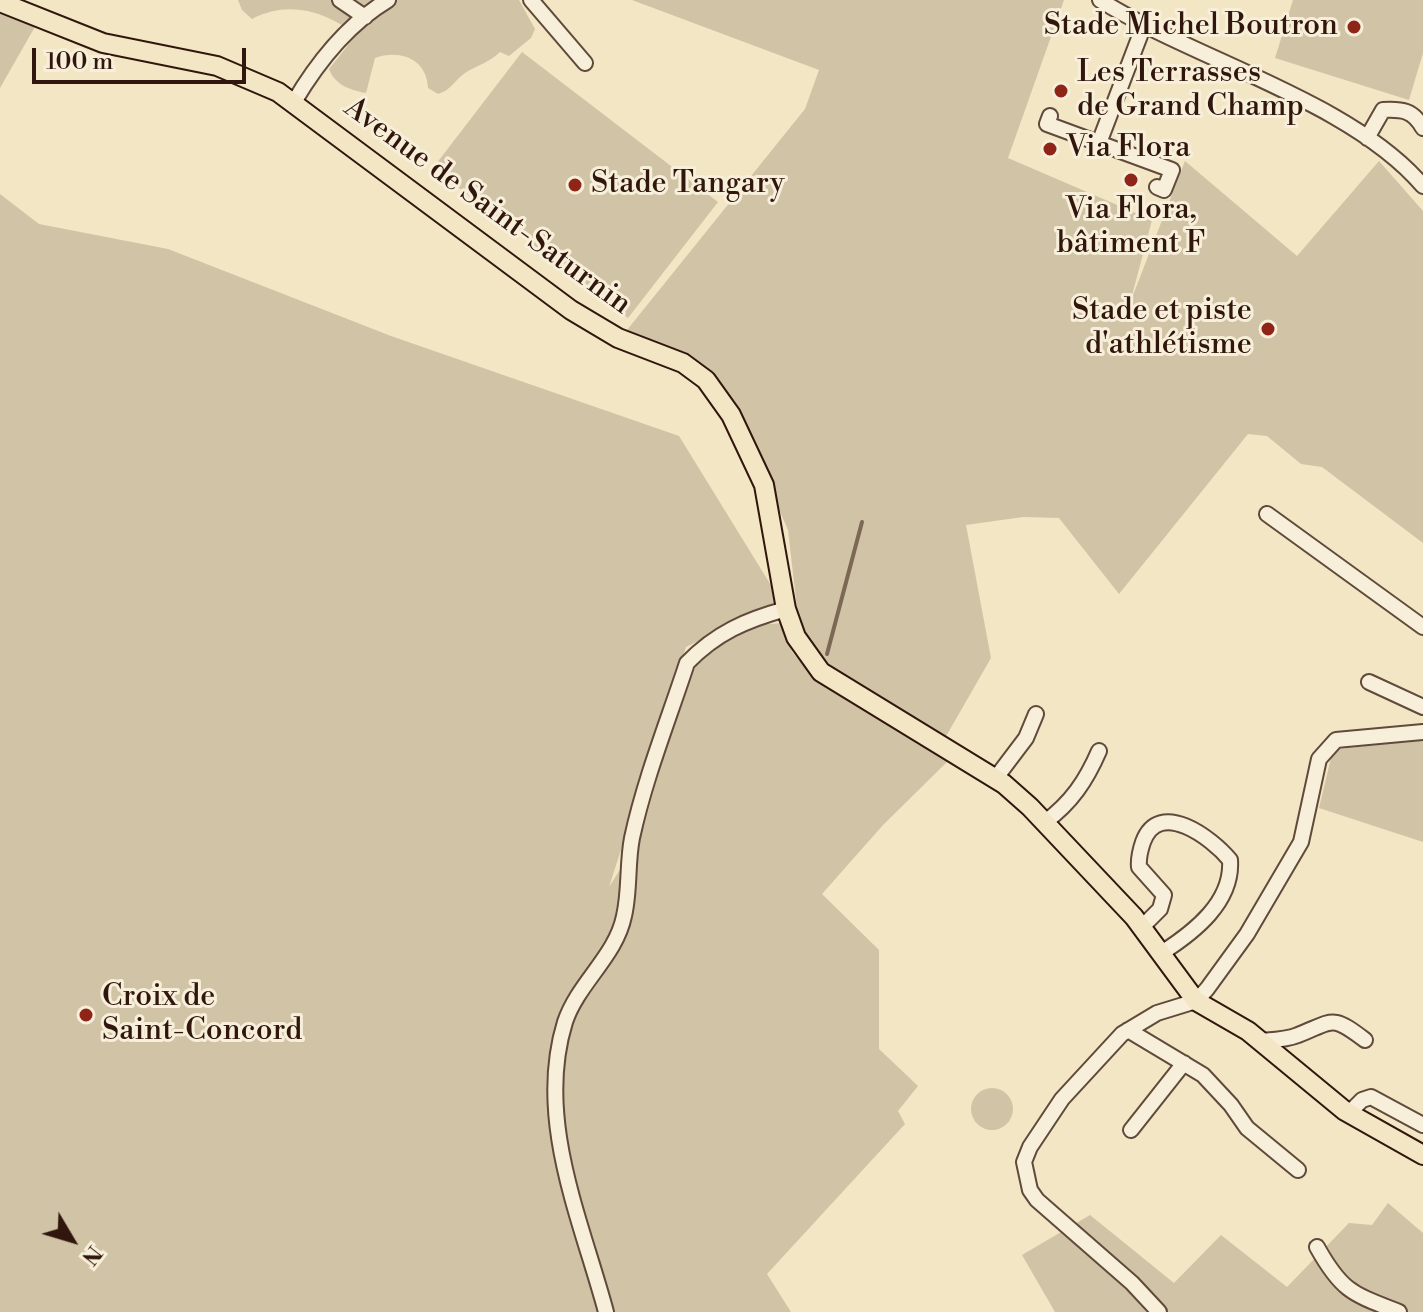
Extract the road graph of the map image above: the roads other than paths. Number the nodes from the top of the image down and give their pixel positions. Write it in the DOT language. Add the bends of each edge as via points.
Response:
graph roads {
  1 [pos="340,0"];
  2 [pos="388,0"];
  3 [pos="531,0"];
  4 [pos="1100,0"];
  5 [pos="0,2"];
  6 [pos="365,17"];
  7 [pos="1144,25"];
  8 [pos="585,63"];
  9 [pos="294,102"];
  10 [pos="1050,116"];
  11 [pos="1423,128"];
  12 [pos="1367,138"];
  13 [pos="1099,143"];
  14 [pos="1423,186"];
  15 [pos="1157,187"];
  16 [pos="1267,514"];
  17 [pos="786,609"];
  18 [pos="1423,627"];
  19 [pos="1369,682"];
  20 [pos="1423,707"];
  21 [pos="1036,714"];
  22 [pos="1423,732"];
  23 [pos="1099,751"];
  24 [pos="995,779"];
  25 [pos="1045,822"];
  26 [pos="1142,927"];
  27 [pos="1163,952"];
  28 [pos="1196,1001"];
  29 [pos="1128,1030"];
  30 [pos="1365,1040"];
  31 [pos="1260,1041"];
  32 [pos="1184,1063"];
  33 [pos="1349,1113"];
  34 [pos="1423,1125"];
  35 [pos="1131,1130"];
  36 [pos="1423,1155"];
  37 [pos="1298,1170"];
  38 [pos="1317,1247"];
  39 [pos="606,1312"];
  40 [pos="1159,1312"];
  41 [pos="1399,1312"];
  1 -- 6 [label="street"];
  2 -- 6 [label="street"];
  3 -- 8 [label="street"];
  4 -- 7 [label="street"];
  5 -- 9 [label="main road, Avenue de Saint-Saturnin" via="103,43 217,66"];
  6 -- 9 [label="street" via="313,71"];
  7 -- 12 [label="street"];
  7 -- 13 [label="street"];
  9 -- 17 [label="main road, Avenue de Saint-Saturnin" via="571,310 618,338 683,363 706,380 731,415 764,485"];
  10 -- 13 [label="street" via="1047,124"];
  11 -- 12 [label="street" via="1417,116 1403,109 1383,110"];
  12 -- 14 [label="street"];
  13 -- 15 [label="street" via="1172,170 1164,190"];
  16 -- 18 [label="street"];
  17 -- 24 [label="main road, Avenue de Saint-Saturnin" via="796,637 821,672"];
  17 -- 39 [label="street" via="733,627 687,663 632,839 624,917 566,1020 556,1071 561,1151"];
  19 -- 20 [label="street"];
  21 -- 24 [label="street" via="1020,748"];
  22 -- 28 [label="street" via="1343,738 1326,747 1301,842 1247,934"];
  23 -- 25 [label="street" via="1082,785"];
  24 -- 25 [label="main road, Avenue de Saint-Saturnin"];
  25 -- 26 [label="main road, Avenue de Saint-Saturnin"];
  26 -- 27 [label="main road, Avenue de Saint-Saturnin"];
  26 -- 27 [label="street" via="1160,909 1164,895 1139,867 1152,825 1179,823 1226,855 1231,867 1214,909"];
  27 -- 28 [label="main road, Avenue de Saint-Saturnin"];
  28 -- 29 [label="street" via="1157,1013"];
  28 -- 31 [label="main road" via="1231,1018"];
  29 -- 32 [label="street"];
  29 -- 40 [label="street" via="1062,1099 1030,1147 1025,1176 1037,1200"];
  30 -- 31 [label="street" via="1345,1024 1328,1020 1289,1038"];
  31 -- 33 [label="main road"];
  32 -- 35 [label="street"];
  32 -- 37 [label="street" via="1203,1075 1247,1128"];
  33 -- 34 [label="street" via="1371,1097"];
  33 -- 36 [label="main road"];
  38 -- 41 [label="street" via="1349,1292"];
}
